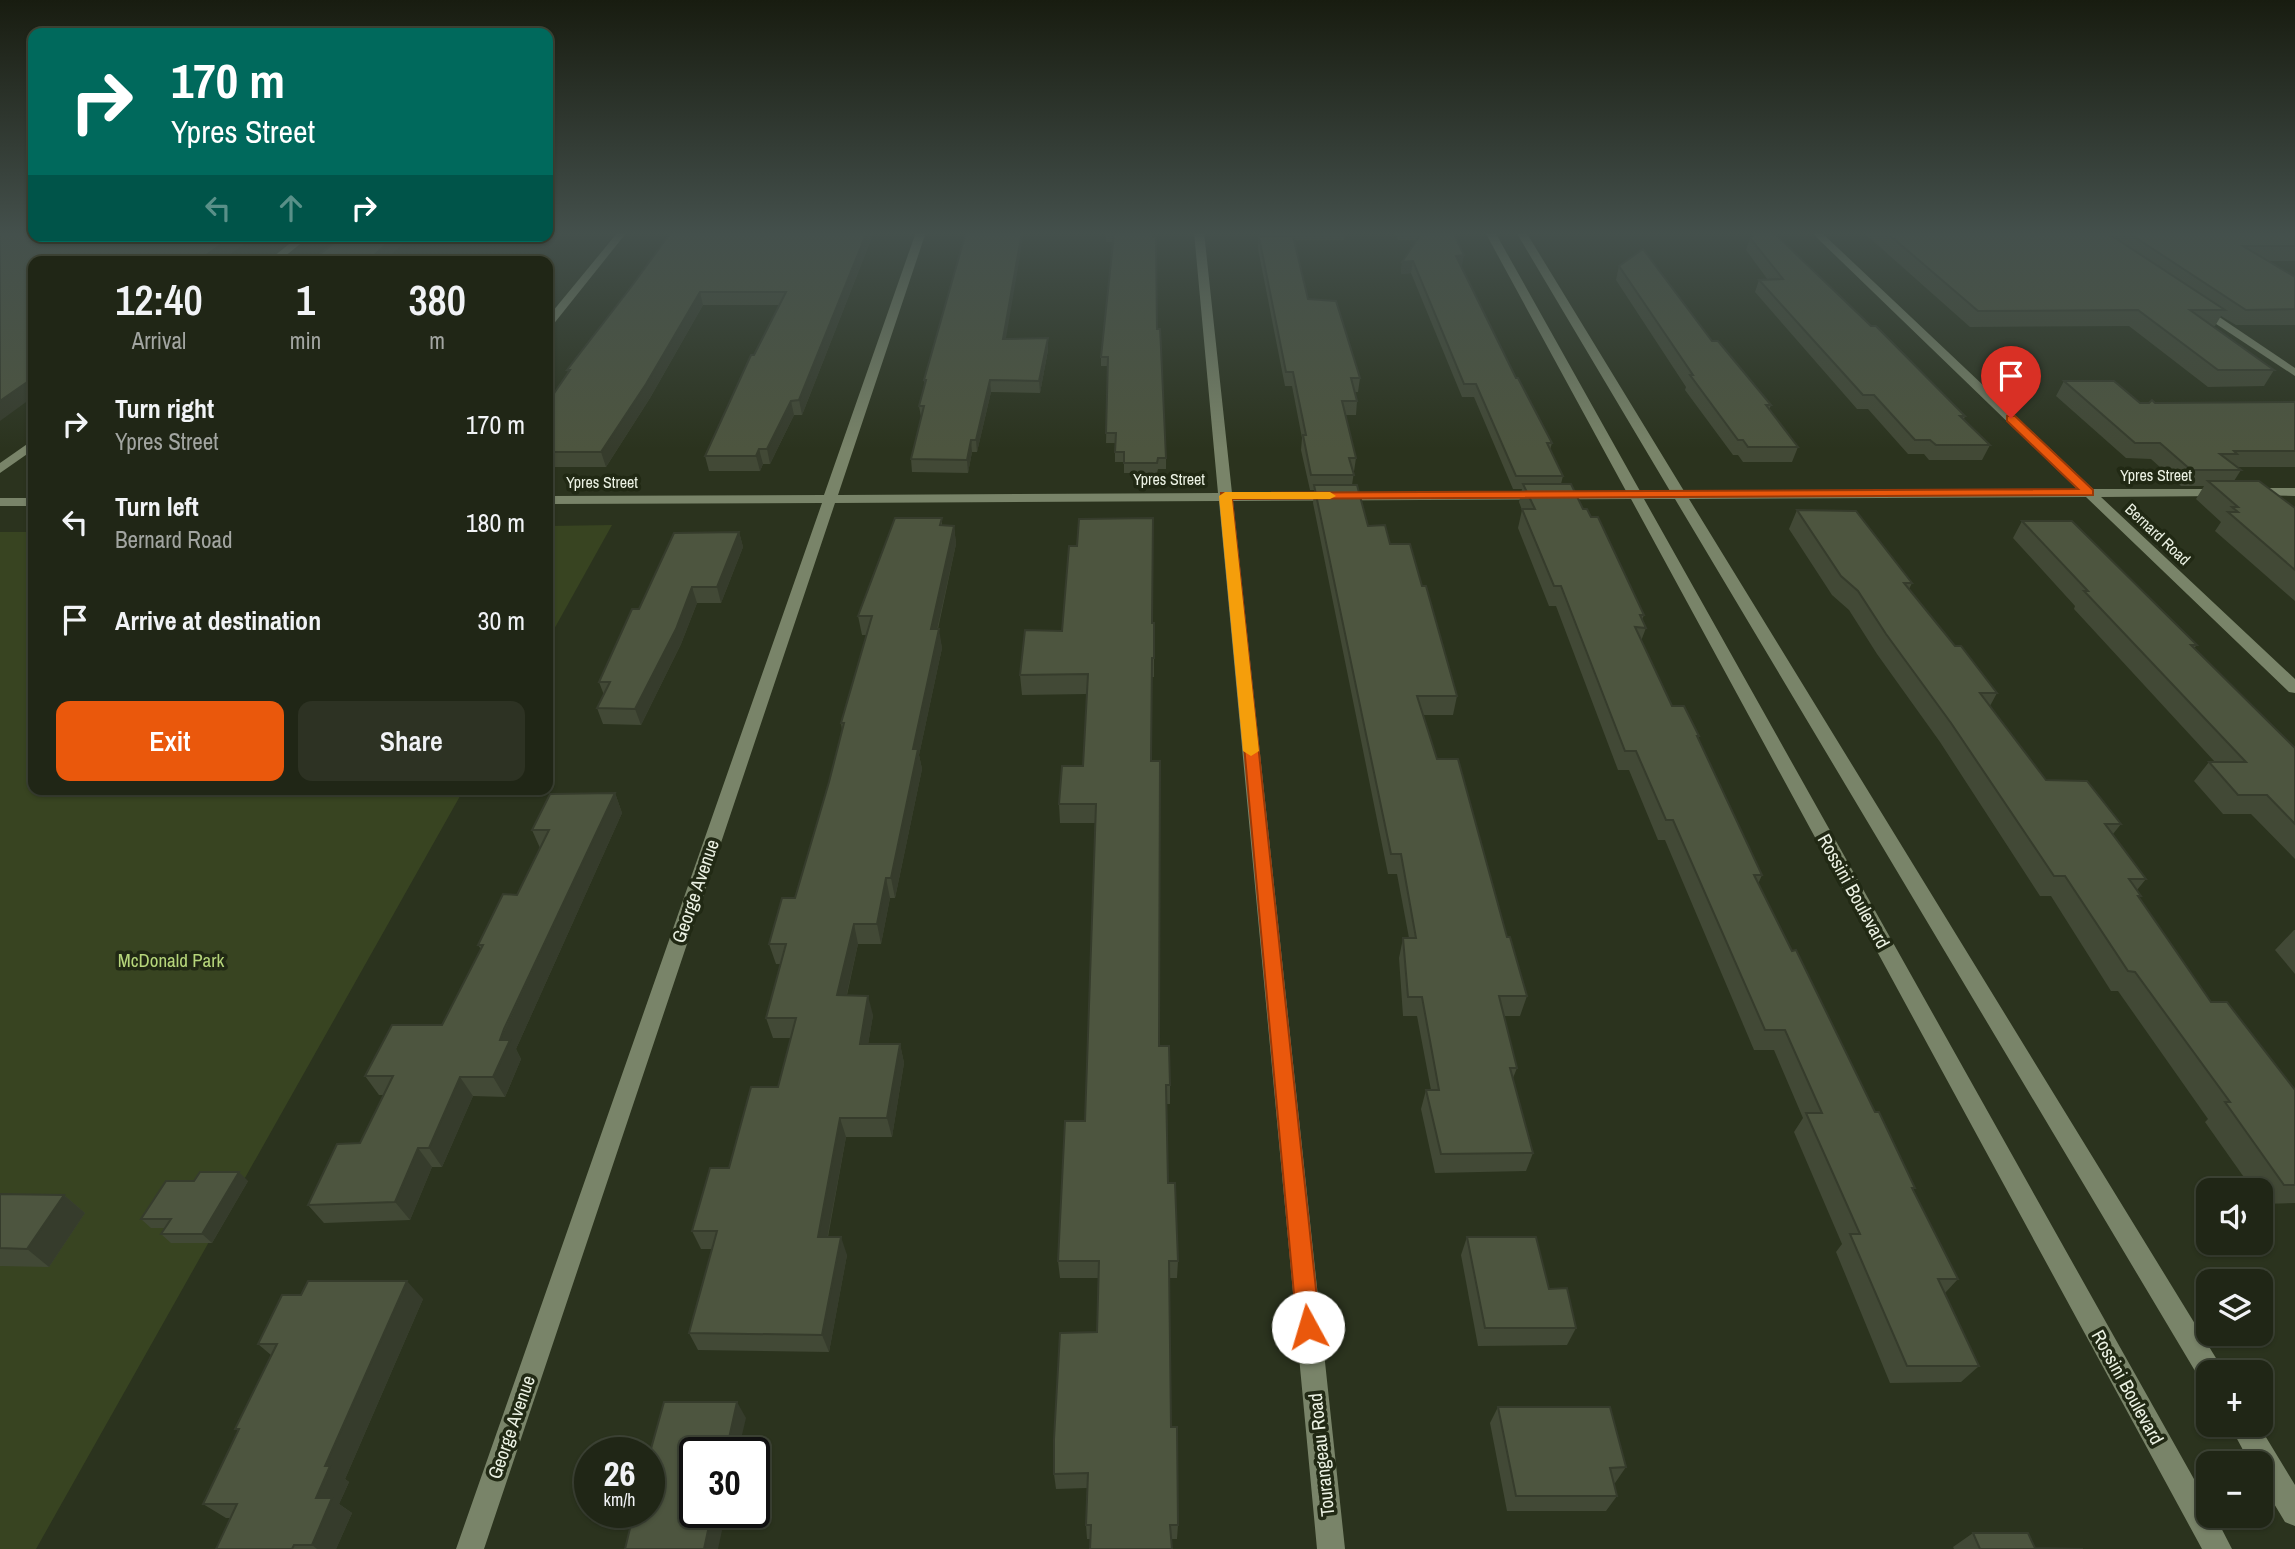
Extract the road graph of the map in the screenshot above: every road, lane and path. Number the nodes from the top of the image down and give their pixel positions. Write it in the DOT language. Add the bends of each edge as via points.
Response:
graph roads {
  1 [pos="564,304"];
  2 [pos="896,304"];
  3 [pos="1206,304"];
  4 [pos="1530,304"];
  5 [pos="1565,304"];
  6 [pos="1891,304"];
  7 [pos="2193,304"];
  8 [pos="553,318"];
  9 [pos="2295,373"];
  10 [pos="28,448"];
  11 [pos="0,469"];
  12 [pos="2089,492"];
  13 [pos="2295,492"];
  14 [pos="1634,494"];
  15 [pos="1681,494"];
  16 [pos="1225,496"];
  17 [pos="830,497"];
  18 [pos="553,500"];
  19 [pos="0,502"];
  20 [pos="28,502"];
  21 [pos="2295,688"];
  22 [pos="2203,1360"];
  23 [pos="2250,1437"];
  24 [pos="2295,1512"];
  25 [pos="470,1549"];
  26 [pos="1331,1549"];
  27 [pos="2218,1549"];
  1 -- 8 [label="street"];
  2 -- 17 [label="street, George Avenue"];
  3 -- 16 [label="street, Tourangeau Road"];
  4 -- 14 [label="street, Rossini Boulevard"];
  5 -- 15 [label="street"];
  6 -- 12 [label="street, Bernard Road"];
  7 -- 9 [label="street"];
  10 -- 11 [label="street"];
  12 -- 13 [label="street, Ypres Street"];
  12 -- 15 [label="street, Ypres Street"];
  12 -- 21 [label="street, Bernard Road"];
  14 -- 15 [label="street, Ypres Street"];
  14 -- 16 [label="street, Ypres Street"];
  14 -- 27 [label="street, Rossini Boulevard"];
  15 -- 22 [label="street"];
  16 -- 17 [label="street, Ypres Street"];
  16 -- 26 [label="street, Tourangeau Road"];
  17 -- 18 [label="street, Ypres Street"];
  17 -- 25 [label="street, George Avenue"];
  19 -- 20 [label="street"];
  23 -- 24 [label="street"];
}
